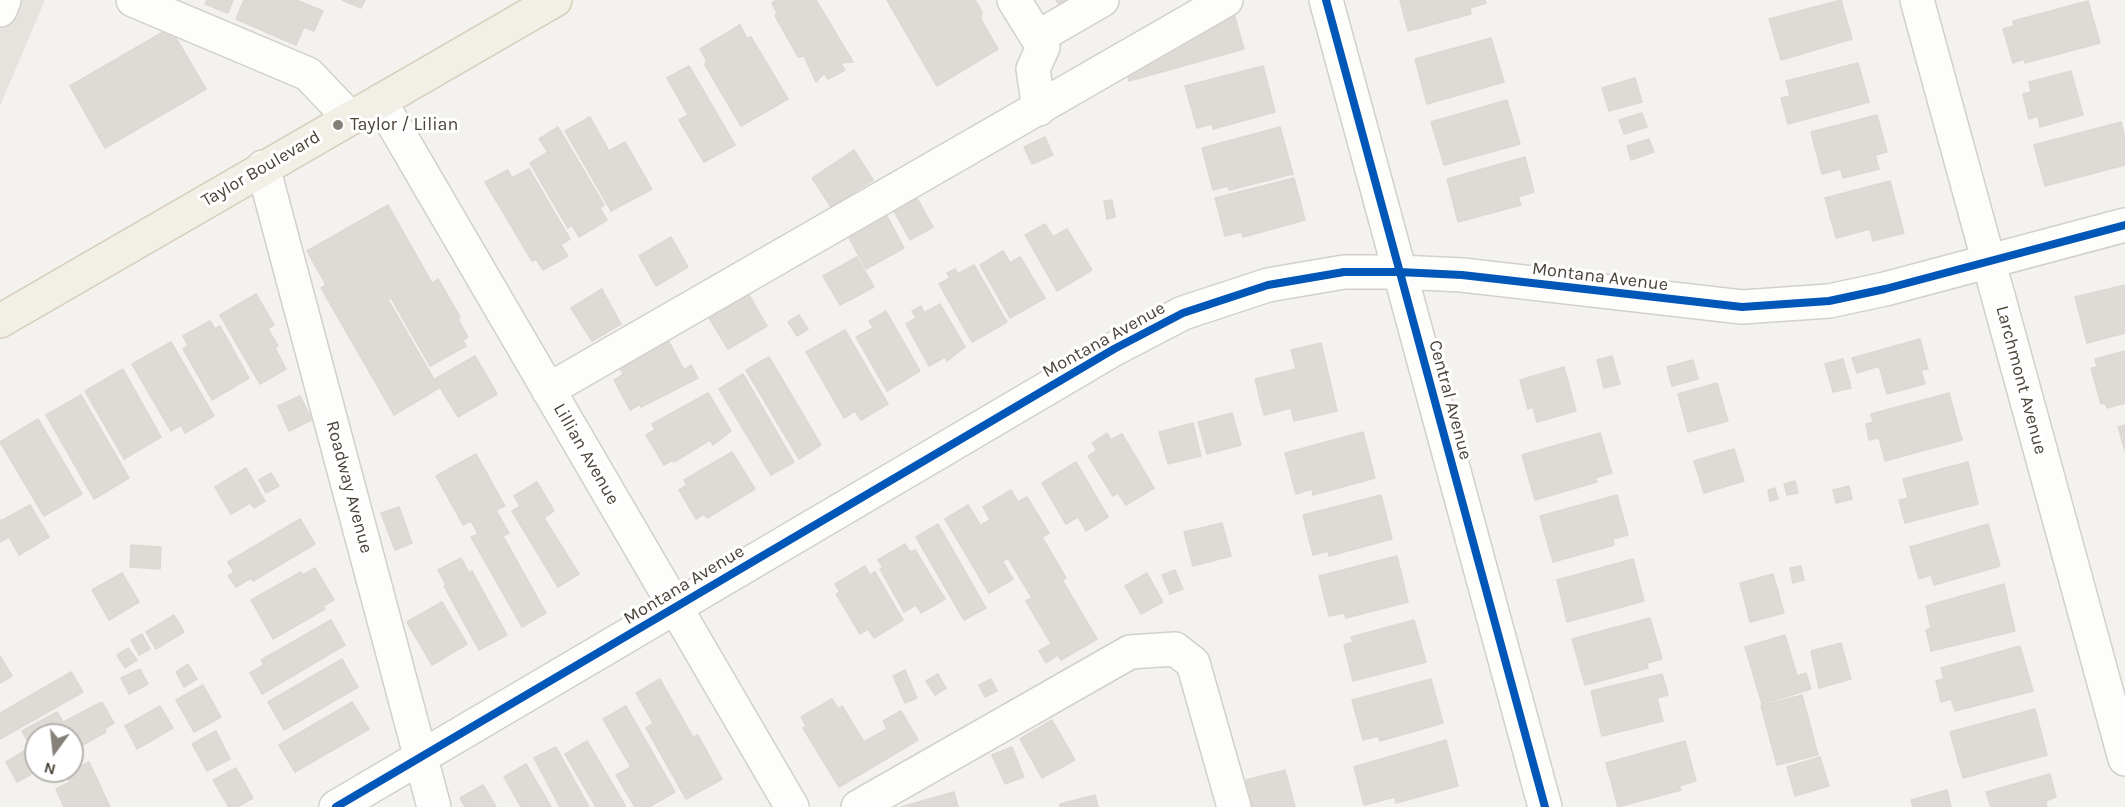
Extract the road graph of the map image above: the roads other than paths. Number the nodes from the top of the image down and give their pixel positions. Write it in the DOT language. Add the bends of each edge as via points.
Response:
graph roads {
  1 [pos="4,0"];
  2 [pos="133,0"];
  3 [pos="555,0"];
  4 [pos="1014,0"];
  5 [pos="1102,0"];
  6 [pos="1226,0"];
  7 [pos="1326,0"];
  8 [pos="1917,0"];
  9 [pos="1193,8"];
  10 [pos="0,10"];
  11 [pos="1038,37"];
  12 [pos="380,101"];
  13 [pos="1039,109"];
  14 [pos="350,118"];
  15 [pos="263,167"];
  16 [pos="2125,225"];
  17 [pos="1989,263"];
  18 [pos="1400,272"];
  19 [pos="0,321"];
  20 [pos="548,390"];
  21 [pos="675,608"];
  22 [pos="422,758"];
  23 [pos="2125,759"];
  24 [pos="336,807"];
  25 [pos="434,807"];
  26 [pos="792,807"];
  27 [pos="858,807"];
  28 [pos="1234,807"];
  29 [pos="1545,807"];
  1 -- 10 [label="street"];
  2 -- 14 [label="street" via="309,74"];
  3 -- 12 [label="main road, Taylor Boulevard"];
  4 -- 11 [label="street"];
  5 -- 11 [label="street"];
  6 -- 9 [label="street"];
  7 -- 18 [label="street, Central Avenue"];
  8 -- 17 [label="street, Larchmont Avenue"];
  9 -- 13 [label="street"];
  11 -- 13 [label="street" via="1043,47 1033,69"];
  12 -- 14 [label="main road, Taylor Boulevard"];
  12 -- 20 [label="street, Lillian Avenue"];
  13 -- 20 [label="street"];
  14 -- 15 [label="main road, Taylor Boulevard"];
  15 -- 19 [label="main road, Taylor Boulevard"];
  15 -- 22 [label="street, Roadway Avenue"];
  16 -- 17 [label="street, Montana Avenue"];
  17 -- 18 [label="street, Montana Avenue" via="1829,301 1742,307 1462,275"];
  17 -- 23 [label="street, Larchmont Avenue"];
  18 -- 21 [label="street, Montana Avenue" via="1344,272 1268,285 1182,313"];
  18 -- 29 [label="street, Central Avenue"];
  20 -- 21 [label="street, Lillian Avenue"];
  21 -- 22 [label="street, Montana Avenue"];
  21 -- 26 [label="street, Lillian Avenue"];
  22 -- 24 [label="street, Montana Avenue"];
  22 -- 25 [label="street, Roadway Avenue"];
  27 -- 28 [label="street" via="1130,652 1175,649 1194,663"];
}
